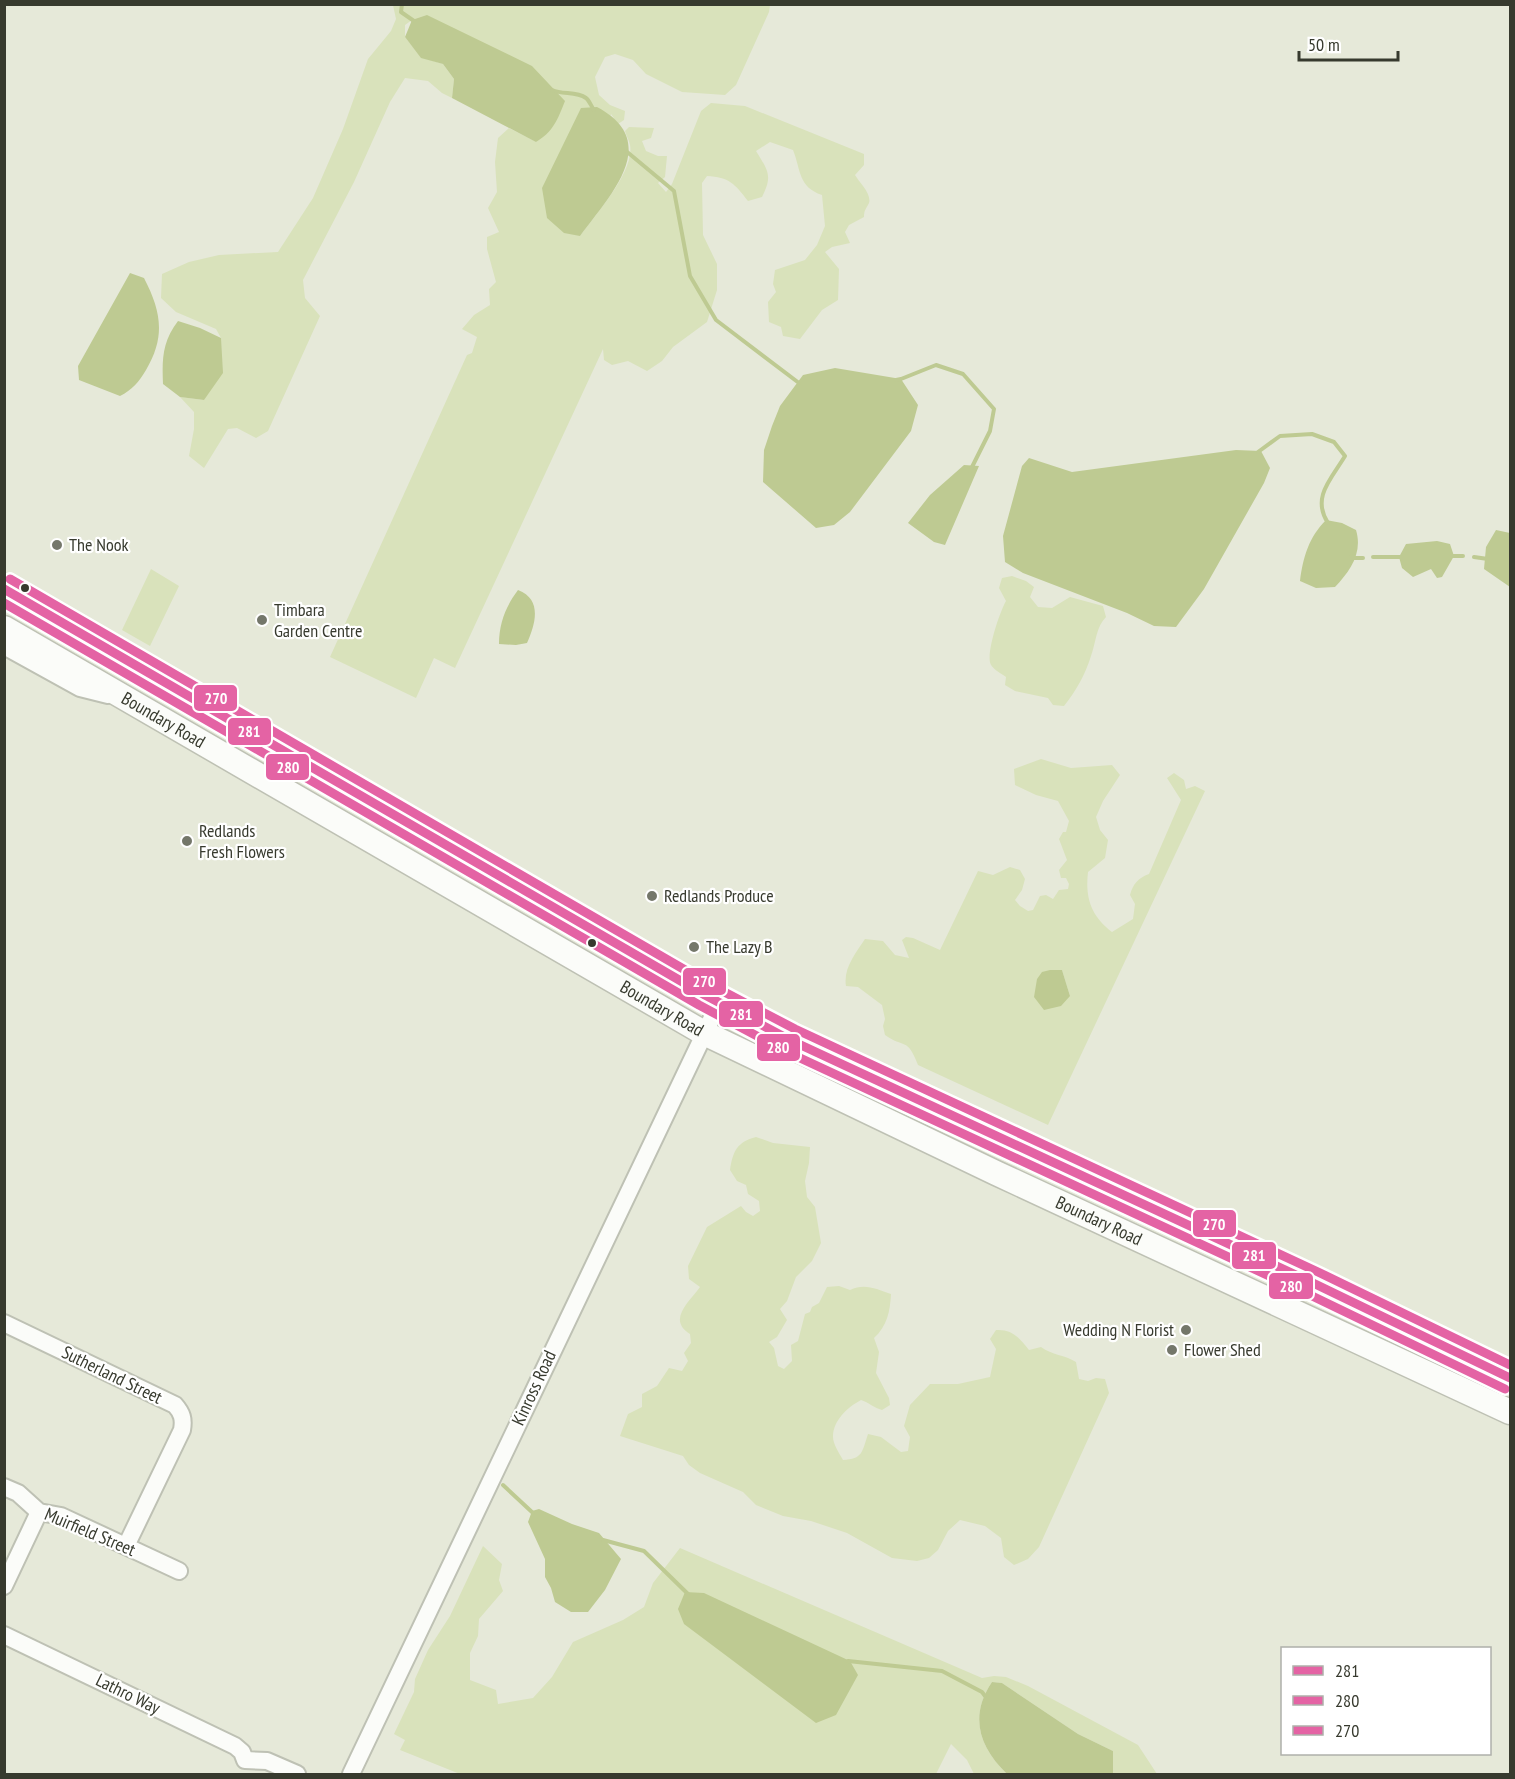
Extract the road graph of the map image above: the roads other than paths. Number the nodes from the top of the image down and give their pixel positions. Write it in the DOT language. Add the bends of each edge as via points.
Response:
graph roads {
  1 [pos="4,589"];
  2 [pos="4,628"];
  3 [pos="4,646"];
  4 [pos="130,701"];
  5 [pos="719,1003"];
  6 [pos="705,1033"];
  7 [pos="4,1323"];
  8 [pos="1510,1378"];
  9 [pos="1510,1412"];
  10 [pos="4,1487"];
  11 [pos="39,1512"];
  12 [pos="126,1546"];
  13 [pos="179,1571"];
  14 [pos="4,1586"];
  15 [pos="4,1635"];
  16 [pos="243,1767"];
  17 [pos="297,1774"];
  18 [pos="351,1774"];
  1 -- 5 [label="highway, Boundary Road"];
  2 -- 4 [label="highway, Boundary Road"];
  3 -- 4 [label="street" via="80,688"];
  4 -- 6 [label="highway, Boundary Road"];
  5 -- 6 [label="street, Kinross Road"];
  5 -- 8 [label="highway, Boundary Road" via="790,1040"];
  6 -- 9 [label="highway, Boundary Road"];
  6 -- 18 [label="street, Kinross Road"];
  7 -- 12 [label="street, Sutherland Street" via="175,1405 181,1412 182,1430"];
  10 -- 11 [label="street, Muirfield Street" via="18,1493"];
  11 -- 12 [label="street, Muirfield Street" via="61,1516"];
  11 -- 14 [label="street"];
  12 -- 13 [label="street, Muirfield Street"];
  15 -- 16 [label="street, Lathro Way" via="235,1746 242,1752"];
  16 -- 17 [label="street, Lathro Way" via="267,1761"];
}
